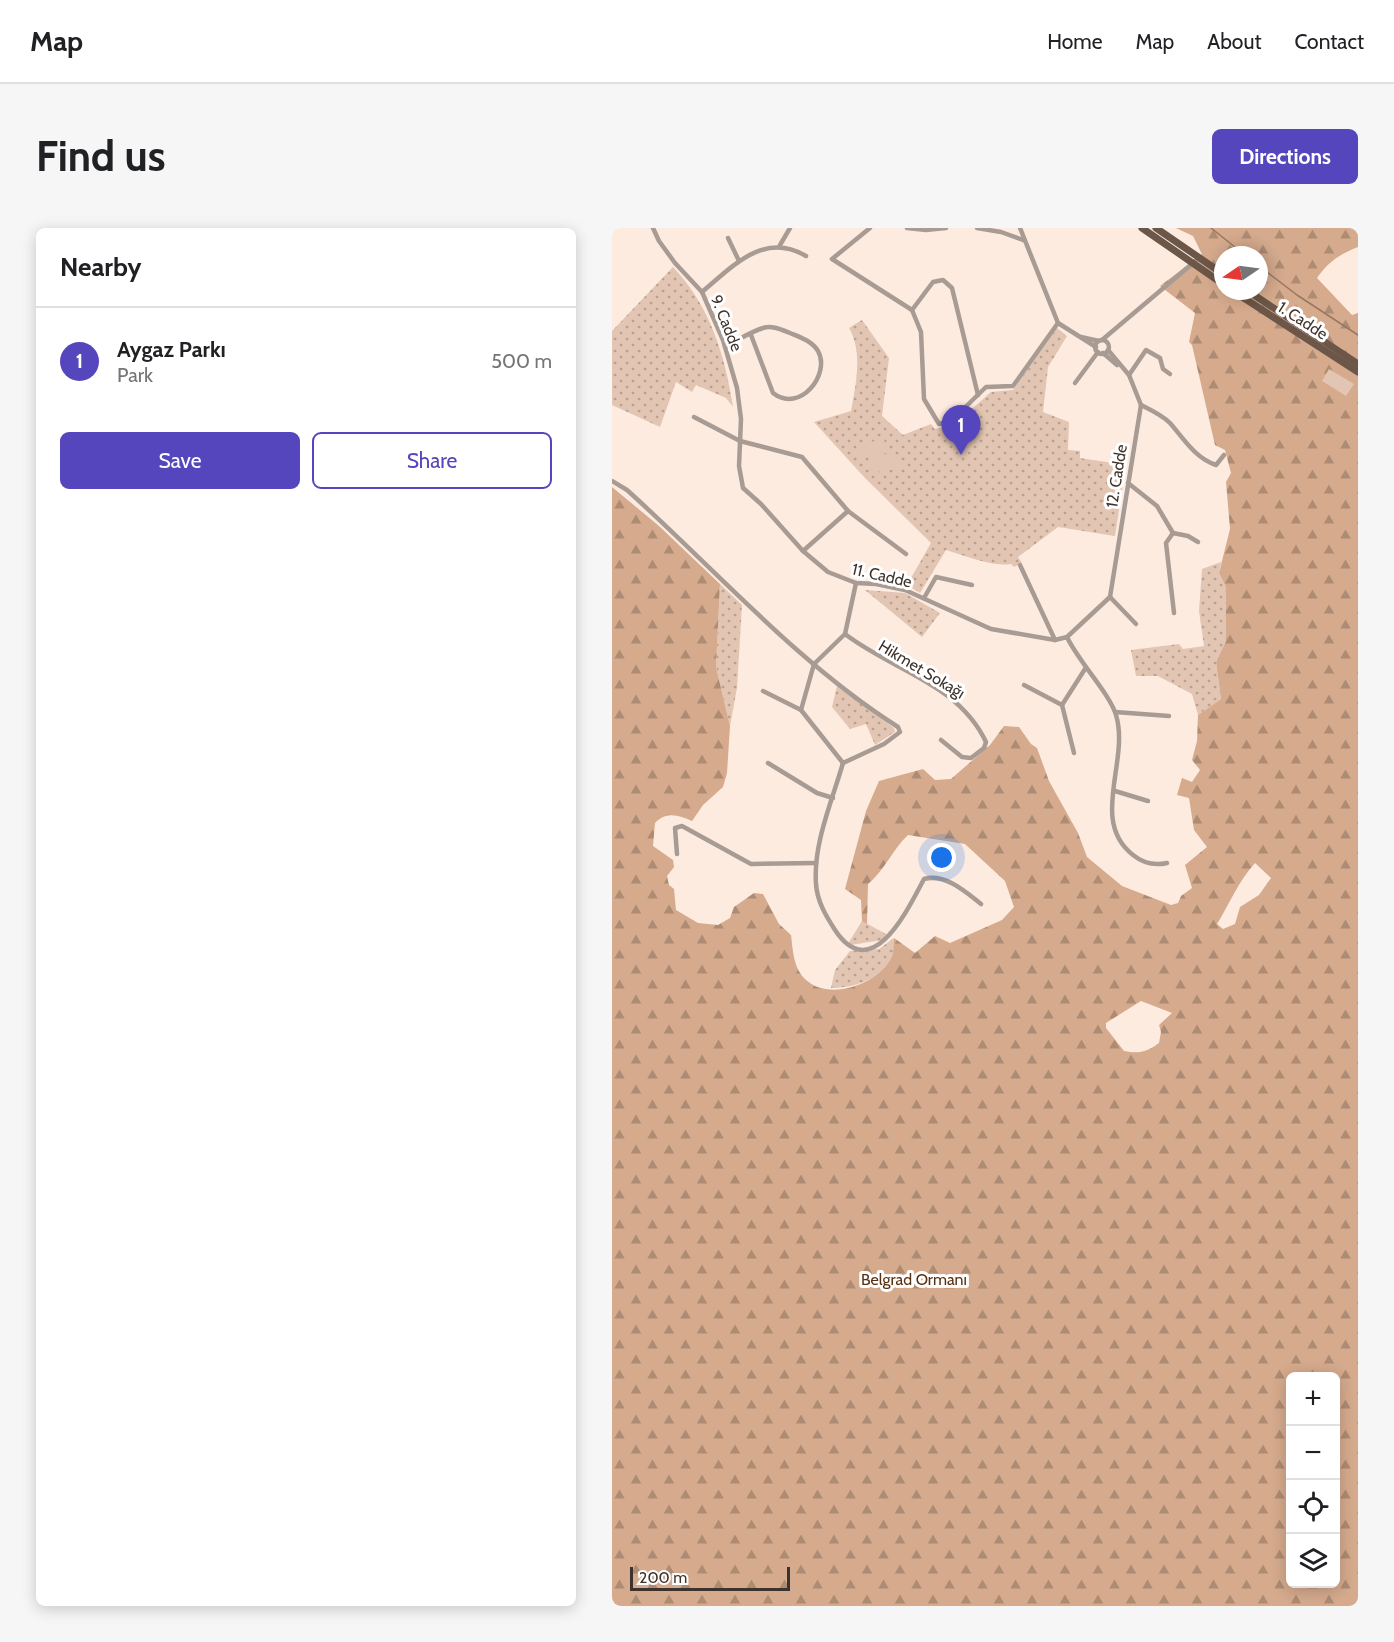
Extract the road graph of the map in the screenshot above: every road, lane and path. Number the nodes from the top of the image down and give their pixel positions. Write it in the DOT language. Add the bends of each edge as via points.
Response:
graph roads {
  1 [pos="653,228"];
  2 [pos="790,228"];
  3 [pos="870,228"];
  4 [pos="907,228"];
  5 [pos="946,228"];
  6 [pos="977,228"];
  7 [pos="1020,228"];
  8 [pos="1142,228"];
  9 [pos="1156,228"];
  10 [pos="728,238"];
  11 [pos="1023,240"];
  12 [pos="780,245"];
  13 [pos="806,256"];
  14 [pos="739,261"];
  15 [pos="1196,261"];
  16 [pos="1214,270"];
  17 [pos="1214,276"];
  18 [pos="702,292"];
  19 [pos="1247,300"];
  20 [pos="1262,300"];
  21 [pos="912,309"];
  22 [pos="1058,323"];
  23 [pos="1114,332"];
  24 [pos="751,335"];
  25 [pos="1080,337"];
  26 [pos="1100,340"];
  27 [pos="725,346"];
  28 [pos="1103,350"];
  29 [pos="1358,364"];
  30 [pos="1358,372"];
  31 [pos="1170,374"];
  32 [pos="1129,375"];
  33 [pos="1075,383"];
  34 [pos="978,395"];
  35 [pos="1142,405"];
  36 [pos="694,417"];
  37 [pos="740,441"];
  38 [pos="1224,455"];
  39 [pos="612,481"];
  40 [pos="1128,483"];
  41 [pos="848,511"];
  42 [pos="1173,533"];
  43 [pos="1198,542"];
  44 [pos="803,551"];
  45 [pos="906,554"];
  46 [pos="1020,565"];
  47 [pos="856,583"];
  48 [pos="972,585"];
  49 [pos="1110,597"];
  50 [pos="924,598"];
  51 [pos="1174,613"];
  52 [pos="1136,624"];
  53 [pos="845,634"];
  54 [pos="1067,637"];
  55 [pos="1055,640"];
  56 [pos="814,664"];
  57 [pos="1085,669"];
  58 [pos="1024,686"];
  59 [pos="764,691"];
  60 [pos="1062,705"];
  61 [pos="801,710"];
  62 [pos="1115,712"];
  63 [pos="1168,716"];
  64 [pos="941,740"];
  65 [pos="1074,753"];
  66 [pos="768,762"];
  67 [pos="843,763"];
  68 [pos="1115,791"];
  69 [pos="833,798"];
  70 [pos="1148,801"];
  71 [pos="677,854"];
  72 [pos="816,863"];
  73 [pos="1167,863"];
  74 [pos="981,904"];
  1 -- 18 [label="street, 9. Cadde" via="675,263"];
  2 -- 12 [label="street"];
  3 -- 21 [label="street" via="832,259"];
  4 -- 5 [label="street"];
  6 -- 11 [label="street"];
  7 -- 11 [label="street"];
  8 -- 15 [label="main road"];
  9 -- 15 [label="main road"];
  10 -- 14 [label="street"];
  11 -- 22 [label="street"];
  12 -- 13 [label="street"];
  12 -- 14 [label="street"];
  14 -- 18 [label="street"];
  15 -- 16 [label="main road"];
  15 -- 17 [label="main road"];
  15 -- 23 [label="street"];
  18 -- 27 [label="street, 9. Cadde"];
  19 -- 30 [label="main road, 1. Cadde"];
  20 -- 29 [label="main road, 1. Cadde"];
  21 -- 34 [label="street" via="933,282 943,280 952,288"];
  21 -- 34 [label="street" via="921,332 924,399 939,424 951,421"];
  22 -- 25 [label="street"];
  22 -- 34 [label="street" via="1013,386 986,387"];
  23 -- 26 [label="street"];
  23 -- 28 [label="street"];
  24 -- 24 [label="street" via="773,393 792,401 806,394 816,380 818,351 807,341 778,328 764,328"];
  24 -- 27 [label="street"];
  25 -- 26 [label="street"];
  25 -- 28 [label="street"];
  26 -- 28 [label="street"];
  26 -- 28 [label="street"];
  27 -- 37 [label="street, 9. Cadde" via="737,388"];
  28 -- 32 [label="street"];
  28 -- 33 [label="street"];
  31 -- 32 [label="street" via="1163,369 1160,358 1146,350"];
  32 -- 35 [label="street"];
  35 -- 38 [label="street" via="1168,421 1208,462 1216,465"];
  35 -- 40 [label="street, 12. Cadde"];
  36 -- 37 [label="street"];
  37 -- 41 [label="street" via="802,457"];
  37 -- 44 [label="street, 11. Cadde" via="743,488"];
  39 -- 56 [label="street" via="634,496 737,597"];
  40 -- 42 [label="street" via="1157,506"];
  40 -- 49 [label="street, 12. Cadde"];
  41 -- 44 [label="street"];
  41 -- 45 [label="street"];
  42 -- 43 [label="street"];
  42 -- 51 [label="street" via="1166,543"];
  44 -- 47 [label="street, 11. Cadde" via="828,572"];
  46 -- 55 [label="street"];
  47 -- 50 [label="street, 11. Cadde" via="905,590"];
  47 -- 53 [label="street"];
  48 -- 50 [label="street" via="936,577"];
  49 -- 52 [label="street"];
  49 -- 54 [label="street"];
  50 -- 55 [label="street, 11. Cadde" via="991,629"];
  53 -- 56 [label="street"];
  53 -- 64 [label="street, Hikmet Sokağı" via="954,699 974,718 986,742 971,758 962,757"];
  54 -- 55 [label="street"];
  54 -- 57 [label="street"];
  56 -- 61 [label="street"];
  56 -- 67 [label="street" via="900,732 885,744"];
  57 -- 60 [label="street"];
  57 -- 62 [label="street"];
  58 -- 60 [label="street"];
  59 -- 61 [label="street"];
  60 -- 65 [label="street"];
  61 -- 67 [label="street"];
  62 -- 63 [label="street"];
  62 -- 68 [label="street"];
  66 -- 69 [label="street" via="817,793"];
  67 -- 69 [label="street"];
  68 -- 70 [label="street"];
  68 -- 73 [label="street" via="1111,822 1122,844 1145,863"];
  69 -- 72 [label="street"];
  71 -- 72 [label="street" via="675,828 682,826 751,864"];
  72 -- 74 [label="street" via="821,907 844,944 853,948 885,942 901,923 924,879 933,876 957,886"];
}
